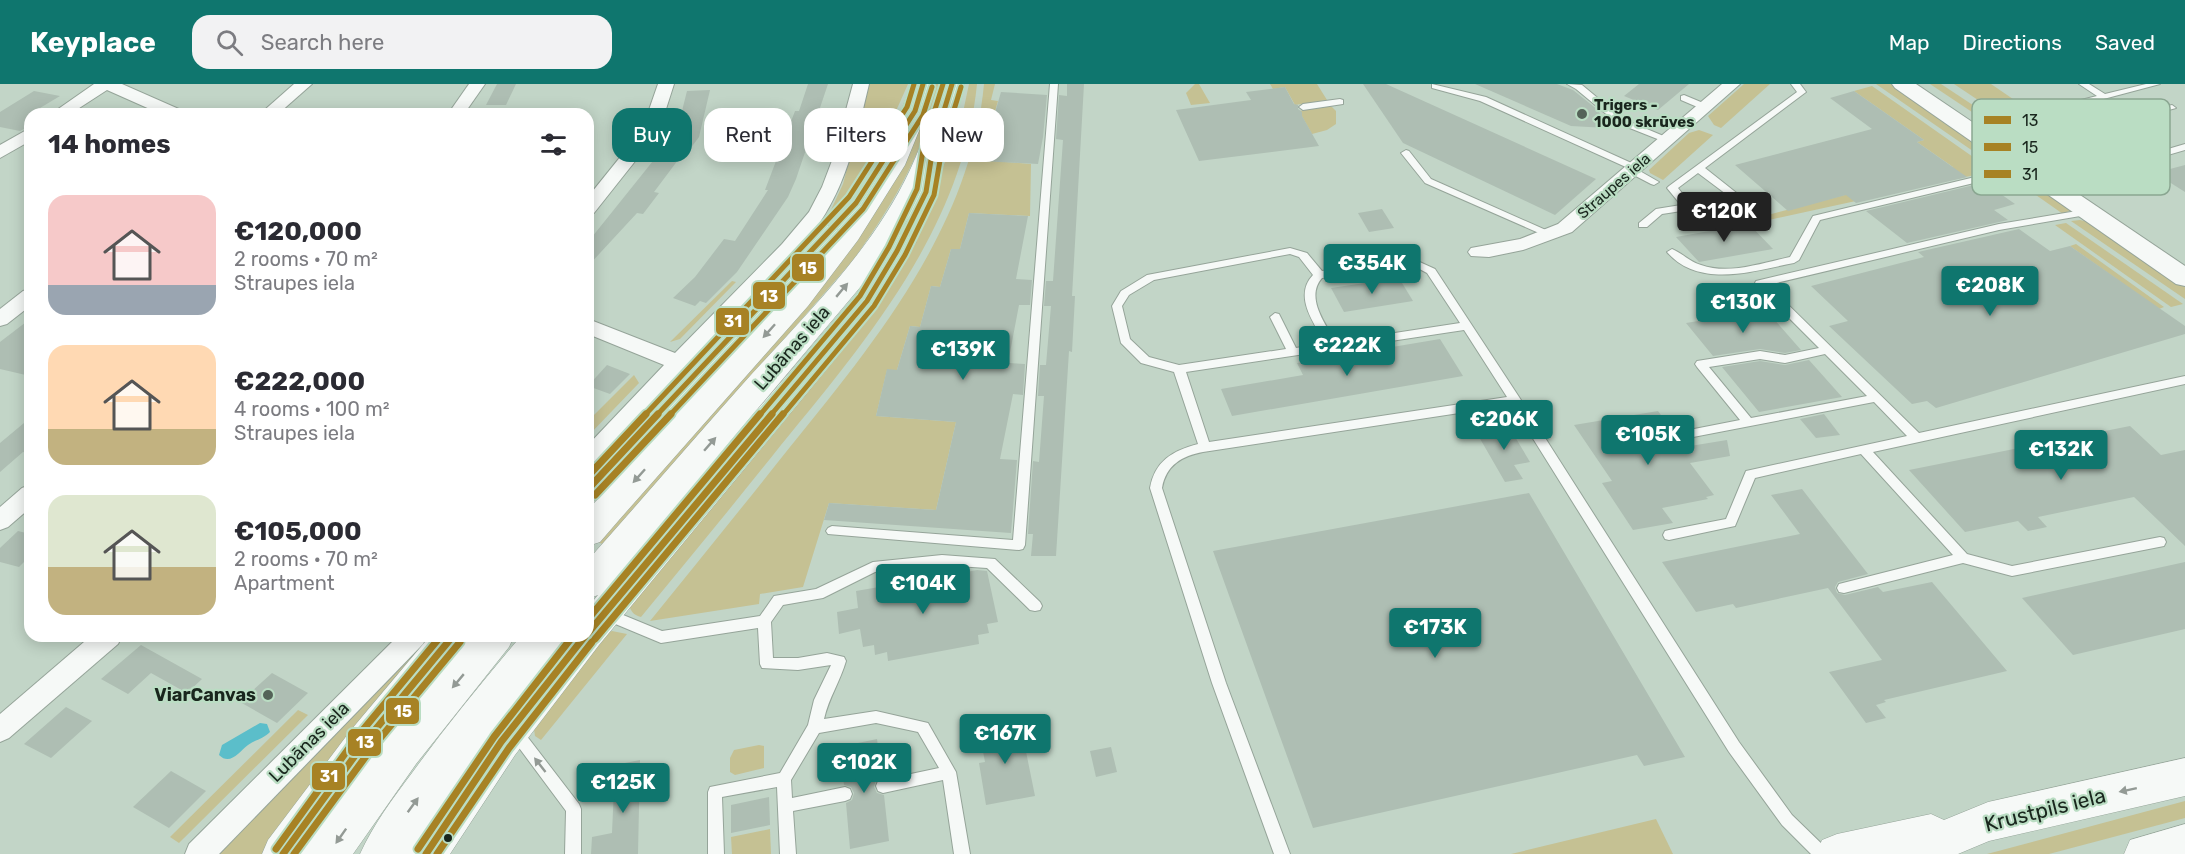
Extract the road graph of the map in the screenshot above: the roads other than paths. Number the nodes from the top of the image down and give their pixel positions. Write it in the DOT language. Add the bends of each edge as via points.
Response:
graph roads {
  1 [pos="107,84"];
  2 [pos="304,84"];
  3 [pos="477,84"];
  4 [pos="666,84"];
  5 [pos="861,84"];
  6 [pos="952,84"];
  7 [pos="1054,84"];
  8 [pos="1571,84"];
  9 [pos="1732,84"];
  10 [pos="1795,84"];
  11 [pos="2083,84"];
  12 [pos="2115,84"];
  13 [pos="2156,84"];
  14 [pos="1913,85"];
  15 [pos="1436,86"];
  16 [pos="2127,92"];
  17 [pos="2104,97"];
  18 [pos="919,98"];
  19 [pos="1684,98"];
  20 [pos="2096,99"];
  21 [pos="1340,102"];
  22 [pos="1303,107"];
  23 [pos="1705,107"];
  24 [pos="69,108"];
  25 [pos="161,108"];
  26 [pos="275,108"];
  27 [pos="460,108"];
  28 [pos="945,108"];
  29 [pos="1972,117"];
  30 [pos="1972,129"];
  31 [pos="24,137"];
  32 [pos="1668,140"];
  33 [pos="2185,147"];
  34 [pos="2170,151"];
  35 [pos="0,153"];
  36 [pos="1406,153"];
  37 [pos="925,162"];
  38 [pos="931,162"];
  39 [pos="1698,168"];
  40 [pos="1633,169"];
  41 [pos="1972,181"];
  42 [pos="1654,182"];
  43 [pos="1733,195"];
  44 [pos="2064,195"];
  45 [pos="2090,195"];
  46 [pos="594,201"];
  47 [pos="1688,207"];
  48 [pos="1755,212"];
  49 [pos="2089,212"];
  50 [pos="1643,225"];
  51 [pos="1552,235"];
  52 [pos="1478,252"];
  53 [pos="1671,252"];
  54 [pos="2185,258"];
  55 [pos="1319,275"];
  56 [pos="2185,278"];
  57 [pos="24,301"];
  58 [pos="1275,318"];
  59 [pos="0,319"];
  60 [pos="1467,326"];
  61 [pos="594,328"];
  62 [pos="1333,347"];
  63 [pos="1827,350"];
  64 [pos="1293,352"];
  65 [pos="679,363"];
  66 [pos="1179,369"];
  67 [pos="2185,380"];
  68 [pos="1876,398"];
  69 [pos="1515,400"];
  70 [pos="1748,422"];
  71 [pos="1688,434"];
  72 [pos="1916,437"];
  73 [pos="1204,446"];
  74 [pos="1863,449"];
  75 [pos="594,453"];
  76 [pos="594,483"];
  77 [pos="24,499"];
  78 [pos="0,520"];
  79 [pos="594,525"];
  80 [pos="831,531"];
  81 [pos="1669,535"];
  82 [pos="2160,542"];
  83 [pos="1963,558"];
  84 [pos="1844,588"];
  85 [pos="1035,606"];
  86 [pos="594,609"];
  87 [pos="594,614"];
  88 [pos="594,618"];
  89 [pos="764,621"];
  90 [pos="102,642"];
  91 [pos="408,642"];
  92 [pos="448,642"];
  93 [pos="491,642"];
  94 [pos="538,642"];
  95 [pos="573,642"];
  96 [pos="523,711"];
  97 [pos="815,727"];
  98 [pos="0,730"];
  99 [pos="949,772"];
  100 [pos="2185,777"];
  101 [pos="784,779"];
  102 [pos="883,786"];
  103 [pos="845,794"];
  104 [pos="785,806"];
  105 [pos="1988,822"];
  106 [pos="2185,844"];
  107 [pos="202,852"];
  108 [pos="283,854"];
  109 [pos="328,854"];
  110 [pos="381,854"];
  111 [pos="426,854"];
  112 [pos="573,854"];
  113 [pos="716,854"];
  114 [pos="788,854"];
  115 [pos="962,854"];
  116 [pos="1282,854"];
  117 [pos="1822,854"];
  118 [pos="1838,854"];
  119 [pos="1908,854"];
  120 [pos="2145,854"];
  1 -- 24 [label="street"];
  1 -- 25 [label="street"];
  2 -- 26 [label="street"];
  3 -- 27 [label="street"];
  4 -- 46 [label="street" via="650,131"];
  5 -- 65 [label="street" via="833,180 810,224"];
  6 -- 28 [label="main road, Lubānas iela"];
  7 -- 80 [label="lane" via="1018,545"];
  8 -- 32 [label="lane" via="1620,121"];
  9 -- 23 [label="street, Straupes iela"];
  10 -- 39 [label="lane" via="1802,92"];
  11 -- 17 [label="lane"];
  12 -- 16 [label="lane"];
  13 -- 16 [label="lane"];
  14 -- 29 [label="street"];
  14 -- 30 [label="street"];
  15 -- 40 [label="lane" via="1483,99"];
  16 -- 17 [label="lane"];
  17 -- 20 [label="lane"];
  18 -- 76 [label="main road" via="856,203"];
  18 -- 79 [label="main road, Lubānas iela, one-way" via="883,183 844,244"];
  19 -- 23 [label="lane"];
  21 -- 22 [label="lane"];
  23 -- 32 [label="street, Straupes iela"];
  31 -- 35 [label="street"];
  32 -- 40 [label="street, Straupes iela"];
  33 -- 34 [label="lane"];
  36 -- 51 [label="lane" via="1428,181"];
  86 -- 37 [label="main road, Lubānas iela, one-way" via="616,552 874,251"];
  38 -- 87 [label="main road" via="926,192 867,301"];
  39 -- 43 [label="lane"];
  39 -- 47 [label="lane" via="1672,188"];
  40 -- 42 [label="lane"];
  40 -- 51 [label="street, Straupes iela"];
  41 -- 53 [label="lane" via="1816,218 1794,260 1716,273 1681,262"];
  43 -- 47 [label="lane"];
  43 -- 48 [label="lane"];
  44 -- 49 [label="street"];
  45 -- 54 [label="street"];
  47 -- 50 [label="lane" via="1659,211"];
  49 -- 56 [label="street"];
  49 -- 63 [label="lane" via="1999,227 1760,283"];
  51 -- 52 [label="street, Straupes iela" via="1509,249"];
  55 -- 60 [label="lane" via="1413,262 1431,271"];
  55 -- 62 [label="lane" via="1309,290 1311,303"];
  55 -- 66 [label="lane" via="1303,255 1282,251 1150,277 1132,288 1117,306 1125,340 1145,360"];
  57 -- 59 [label="street"];
  58 -- 64 [label="lane"];
  60 -- 62 [label="lane"];
  60 -- 69 [label="lane"];
  61 -- 65 [label="street"];
  62 -- 64 [label="lane"];
  63 -- 68 [label="lane"];
  63 -- 70 [label="lane" via="1785,359 1760,355 1701,364"];
  64 -- 66 [label="lane"];
  65 -- 75 [label="street"];
  66 -- 73 [label="lane"];
  67 -- 72 [label="lane"];
  68 -- 70 [label="lane"];
  68 -- 72 [label="lane"];
  69 -- 73 [label="lane"];
  69 -- 117 [label="lane" via="1734,747 1787,820"];
  70 -- 71 [label="lane"];
  72 -- 74 [label="lane"];
  73 -- 116 [label="lane" via="1171,459 1160,473 1156,488"];
  74 -- 81 [label="lane" via="1750,474 1731,523"];
  74 -- 83 [label="lane"];
  77 -- 78 [label="street"];
  82 -- 83 [label="lane" via="2012,571"];
  83 -- 84 [label="lane"];
  85 -- 89 [label="lane" via="990,563 942,560 873,567 818,594 779,600"];
  88 -- 89 [label="lane" via="661,637"];
  89 -- 97 [label="lane" via="767,664 838,661 821,700"];
  90 -- 98 [label="street"];
  91 -- 107 [label="street, Lubānas iela"];
  92 -- 108 [label="main road" via="322,798"];
  93 -- 109 [label="main road, one-way" via="402,751"];
  110 -- 94 [label="main road, one-way" via="475,720"];
  95 -- 96 [label="main road"];
  96 -- 111 [label="main road" via="465,790"];
  112 -- 96 [label="lane, one-way" via="574,809 519,736"];
  97 -- 99 [label="lane" via="876,717 923,727"];
  97 -- 101 [label="lane"];
  99 -- 102 [label="lane"];
  99 -- 115 [label="lane"];
  100 -- 105 [label="main road, Krustpils iela, one-way"];
  101 -- 104 [label="lane"];
  101 -- 113 [label="lane" via="715,792"];
  103 -- 104 [label="lane"];
  104 -- 114 [label="lane"];
  105 -- 118 [label="main road"];
  105 -- 119 [label="main road, Krustpils iela"];
  106 -- 120 [label="main road"];
}
